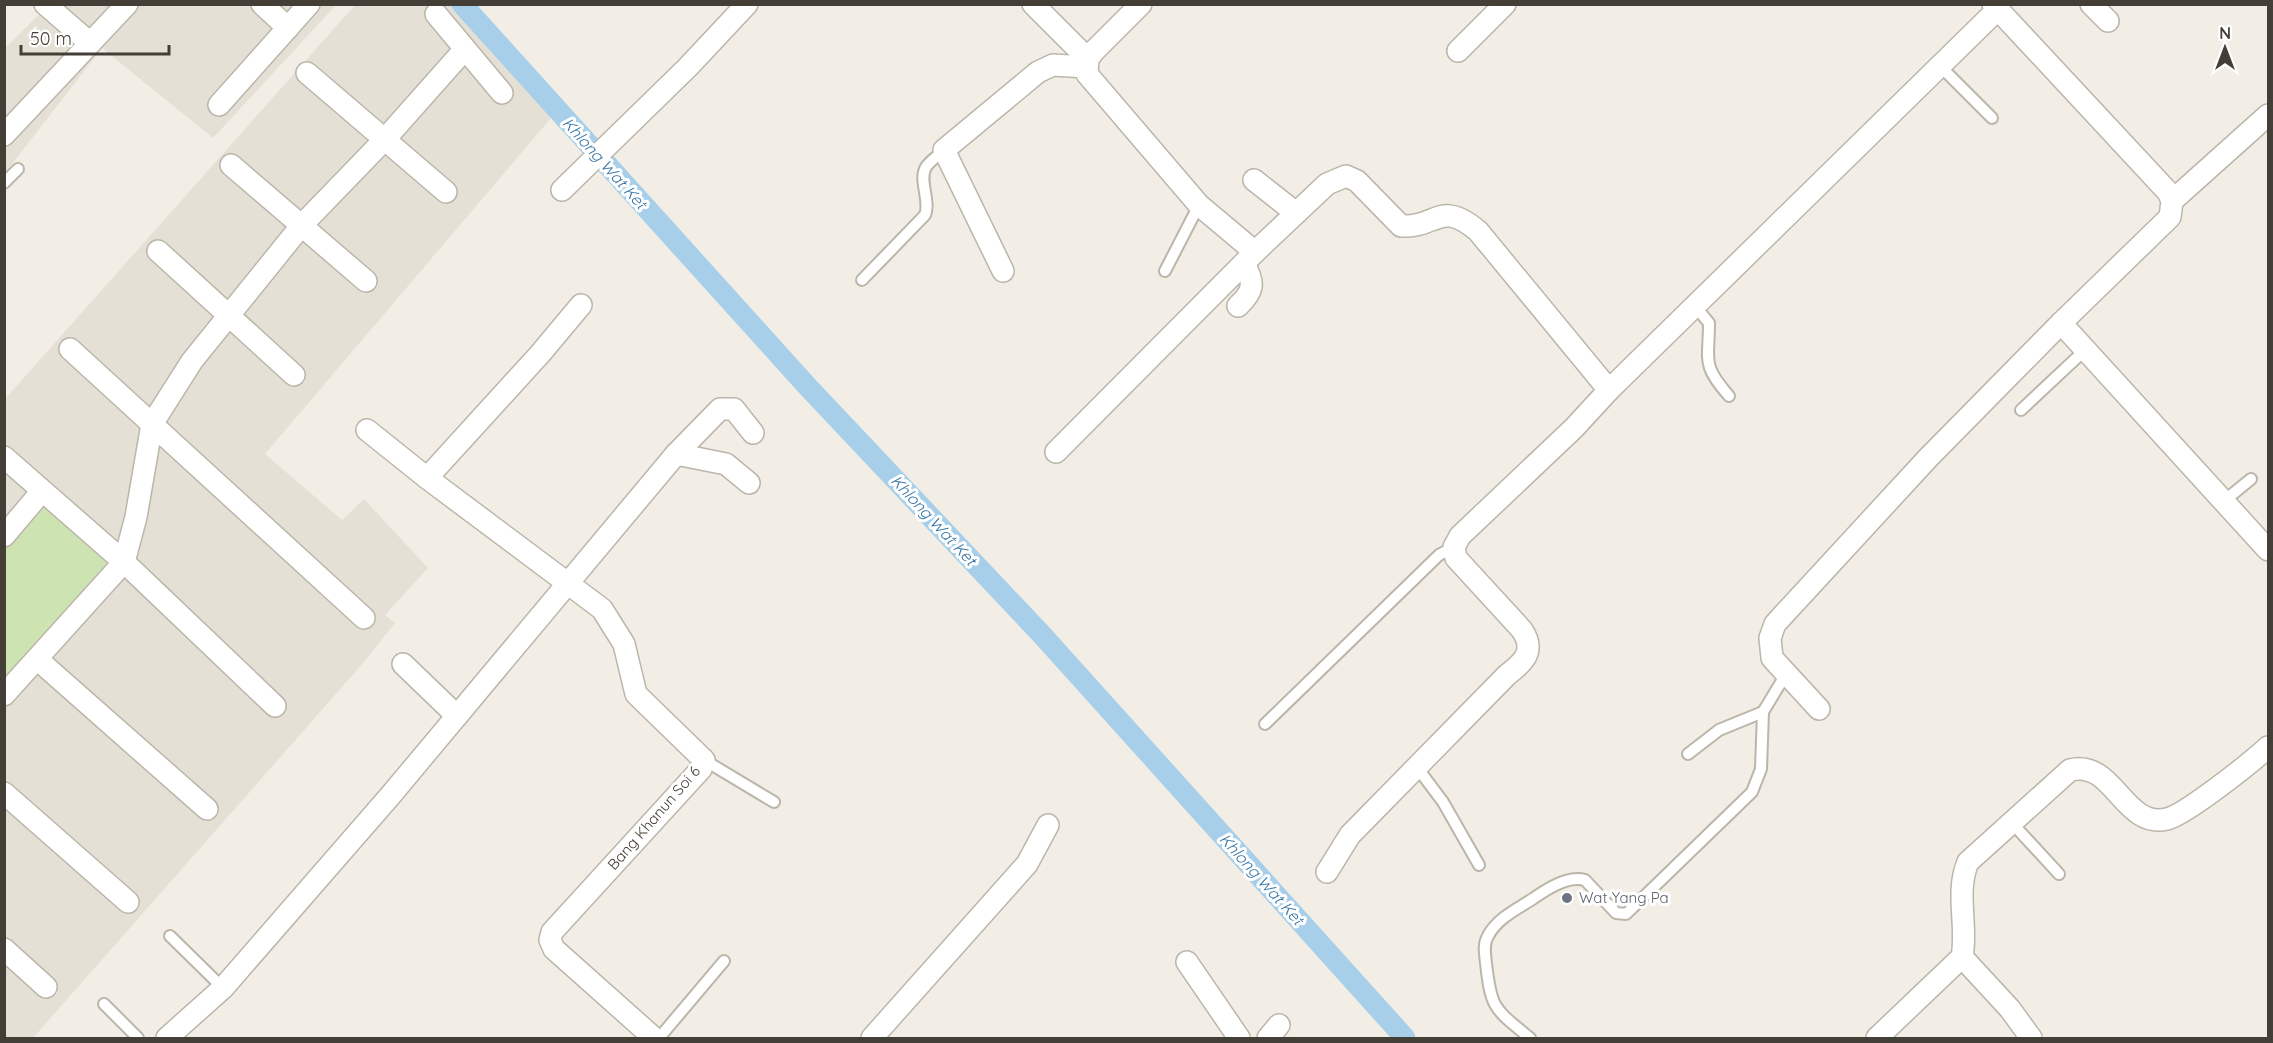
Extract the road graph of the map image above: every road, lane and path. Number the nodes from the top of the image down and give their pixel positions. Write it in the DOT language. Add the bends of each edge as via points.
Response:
graph roads {
  1 [pos="45,4"];
  2 [pos="127,4"];
  3 [pos="262,4"];
  4 [pos="309,4"];
  5 [pos="747,4"];
  6 [pos="1033,4"];
  7 [pos="1140,4"];
  8 [pos="1505,4"];
  9 [pos="2091,4"];
  10 [pos="1995,7"];
  11 [pos="436,14"];
  12 [pos="2108,21"];
  13 [pos="288,28"];
  14 [pos="90,43"];
  15 [pos="465,49"];
  16 [pos="1458,51"];
  17 [pos="1087,63"];
  18 [pos="1940,66"];
  19 [pos="308,73"];
  20 [pos="502,93"];
  21 [pos="219,105"];
  22 [pos="2268,115"];
  23 [pos="1992,117"];
  24 [pos="4,135"];
  25 [pos="386,138"];
  26 [pos="944,150"];
  27 [pos="231,165"];
  28 [pos="18,169"];
  29 [pos="1254,180"];
  30 [pos="4,183"];
  31 [pos="562,190"];
  32 [pos="446,192"];
  33 [pos="2172,201"];
  34 [pos="1199,205"];
  35 [pos="1296,213"];
  36 [pos="301,226"];
  37 [pos="158,251"];
  38 [pos="1250,258"];
  39 [pos="1004,271"];
  40 [pos="1165,271"];
  41 [pos="862,280"];
  42 [pos="366,281"];
  43 [pos="581,305"];
  44 [pos="1238,306"];
  45 [pos="1695,306"];
  46 [pos="230,316"];
  47 [pos="2061,323"];
  48 [pos="69,349"];
  49 [pos="2085,350"];
  50 [pos="294,375"];
  51 [pos="1609,390"];
  52 [pos="1729,396"];
  53 [pos="2021,410"];
  54 [pos="152,424"];
  55 [pos="367,430"];
  56 [pos="753,433"];
  57 [pos="1056,452"];
  58 [pos="676,454"];
  59 [pos="4,457"];
  60 [pos="427,478"];
  61 [pos="2251,479"];
  62 [pos="749,483"];
  63 [pos="42,491"];
  64 [pos="2224,501"];
  65 [pos="4,536"];
  66 [pos="1454,547"];
  67 [pos="2268,549"];
  68 [pos="124,562"];
  69 [pos="568,585"];
  70 [pos="364,618"];
  71 [pos="37,659"];
  72 [pos="404,664"];
  73 [pos="1786,674"];
  74 [pos="4,695"];
  75 [pos="275,706"];
  76 [pos="1819,709"];
  77 [pos="1763,712"];
  78 [pos="457,716"];
  79 [pos="1265,724"];
  80 [pos="2268,747"];
  81 [pos="1688,754"];
  82 [pos="704,760"];
  83 [pos="1416,766"];
  84 [pos="4,793"];
  85 [pos="774,802"];
  86 [pos="207,809"];
  87 [pos="2012,824"];
  88 [pos="1048,825"];
  89 [pos="1479,865"];
  90 [pos="1327,872"];
  91 [pos="2059,874"];
  92 [pos="128,902"];
  93 [pos="170,936"];
  94 [pos="4,949"];
  95 [pos="1962,957"];
  96 [pos="724,961"];
  97 [pos="1187,962"];
  98 [pos="46,987"];
  99 [pos="223,988"];
  100 [pos="104,1004"];
  101 [pos="138,1038"];
  102 [pos="167,1038"];
  103 [pos="654,1038"];
  104 [pos="659,1038"];
  105 [pos="872,1038"];
  106 [pos="1239,1038"];
  107 [pos="1530,1038"];
  108 [pos="1877,1038"];
  109 [pos="2031,1038"];
  1 -- 14 [label="street"];
  2 -- 14 [label="street"];
  3 -- 13 [label="street"];
  4 -- 13 [label="street"];
  5 -- 31 [label="street"];
  6 -- 17 [label="street"];
  7 -- 17 [label="street"];
  8 -- 16 [label="street"];
  9 -- 12 [label="street"];
  10 -- 18 [label="street"];
  10 -- 33 [label="street" via="2168,192"];
  11 -- 15 [label="street"];
  13 -- 21 [label="street"];
  14 -- 24 [label="street"];
  15 -- 20 [label="street"];
  15 -- 25 [label="street"];
  17 -- 26 [label="street" via="1053,65 1038,72"];
  17 -- 34 [label="street" via="1087,74 1097,88"];
  18 -- 23 [label="lane"];
  18 -- 45 [label="street"];
  19 -- 25 [label="street"];
  22 -- 33 [label="street"];
  25 -- 32 [label="street"];
  25 -- 36 [label="street"];
  26 -- 39 [label="street"];
  26 -- 41 [label="lane" via="924,173 928,208 925,215"];
  27 -- 36 [label="street"];
  28 -- 30 [label="lane"];
  29 -- 35 [label="street"];
  33 -- 47 [label="street" via="2170,217"];
  34 -- 38 [label="street"];
  34 -- 40 [label="lane"];
  35 -- 38 [label="street"];
  35 -- 51 [label="street" via="1327,184 1346,176 1357,181 1401,226 1434,217 1462,218 1478,231"];
  36 -- 42 [label="street"];
  36 -- 46 [label="street"];
  37 -- 46 [label="street"];
  38 -- 44 [label="street" via="1253,288"];
  38 -- 57 [label="street"];
  43 -- 60 [label="street"];
  45 -- 51 [label="street"];
  45 -- 52 [label="lane" via="1709,323 1709,369"];
  46 -- 50 [label="street"];
  46 -- 54 [label="street" via="192,361"];
  47 -- 49 [label="street"];
  47 -- 73 [label="street" via="1928,458 1774,624 1769,649"];
  48 -- 54 [label="street"];
  49 -- 53 [label="lane"];
  49 -- 64 [label="street"];
  51 -- 66 [label="street" via="1460,536"];
  54 -- 68 [label="street"];
  54 -- 70 [label="street"];
  55 -- 60 [label="street, Bang Khanun Soi 6"];
  56 -- 58 [label="street" via="734,409 720,409"];
  58 -- 62 [label="street" via="726,464"];
  58 -- 69 [label="street"];
  59 -- 63 [label="street"];
  60 -- 69 [label="street, Bang Khanun Soi 6"];
  61 -- 64 [label="lane"];
  63 -- 65 [label="street"];
  63 -- 68 [label="street"];
  64 -- 67 [label="street"];
  66 -- 79 [label="lane" via="1439,555"];
  66 -- 83 [label="street" via="1456,558 1522,630 1529,640 1528,652 1525,661"];
  68 -- 71 [label="street"];
  68 -- 75 [label="street"];
  69 -- 78 [label="street"];
  69 -- 82 [label="street, Bang Khanun Soi 6" via="602,609 624,644 636,694"];
  71 -- 74 [label="street"];
  71 -- 86 [label="street"];
  72 -- 78 [label="street"];
  73 -- 76 [label="street"];
  73 -- 77 [label="lane"];
  77 -- 81 [label="lane" via="1719,730"];
  77 -- 107 [label="lane" via="1761,769 1752,792 1626,914 1616,913 1585,880 1572,879 1537,896 1495,925 1485,947 1490,997 1497,1011"];
  78 -- 99 [label="street"];
  80 -- 87 [label="street" via="2187,809 2167,819 2140,815 2099,773 2079,768 2070,770"];
  82 -- 85 [label="lane"];
  82 -- 103 [label="street, Bang Khanun Soi 6" via="701,769 552,932 550,940 554,949"];
  83 -- 89 [label="lane" via="1443,802"];
  83 -- 90 [label="street" via="1350,835"];
  84 -- 92 [label="street"];
  87 -- 91 [label="lane"];
  87 -- 95 [label="street" via="1968,862 1962,884"];
  88 -- 105 [label="street" via="1027,864"];
  93 -- 99 [label="lane"];
  94 -- 98 [label="street"];
  95 -- 108 [label="street"];
  95 -- 109 [label="street"];
  96 -- 104 [label="lane"];
  97 -- 106 [label="street"];
  99 -- 102 [label="street"];
  100 -- 101 [label="lane"];
}
